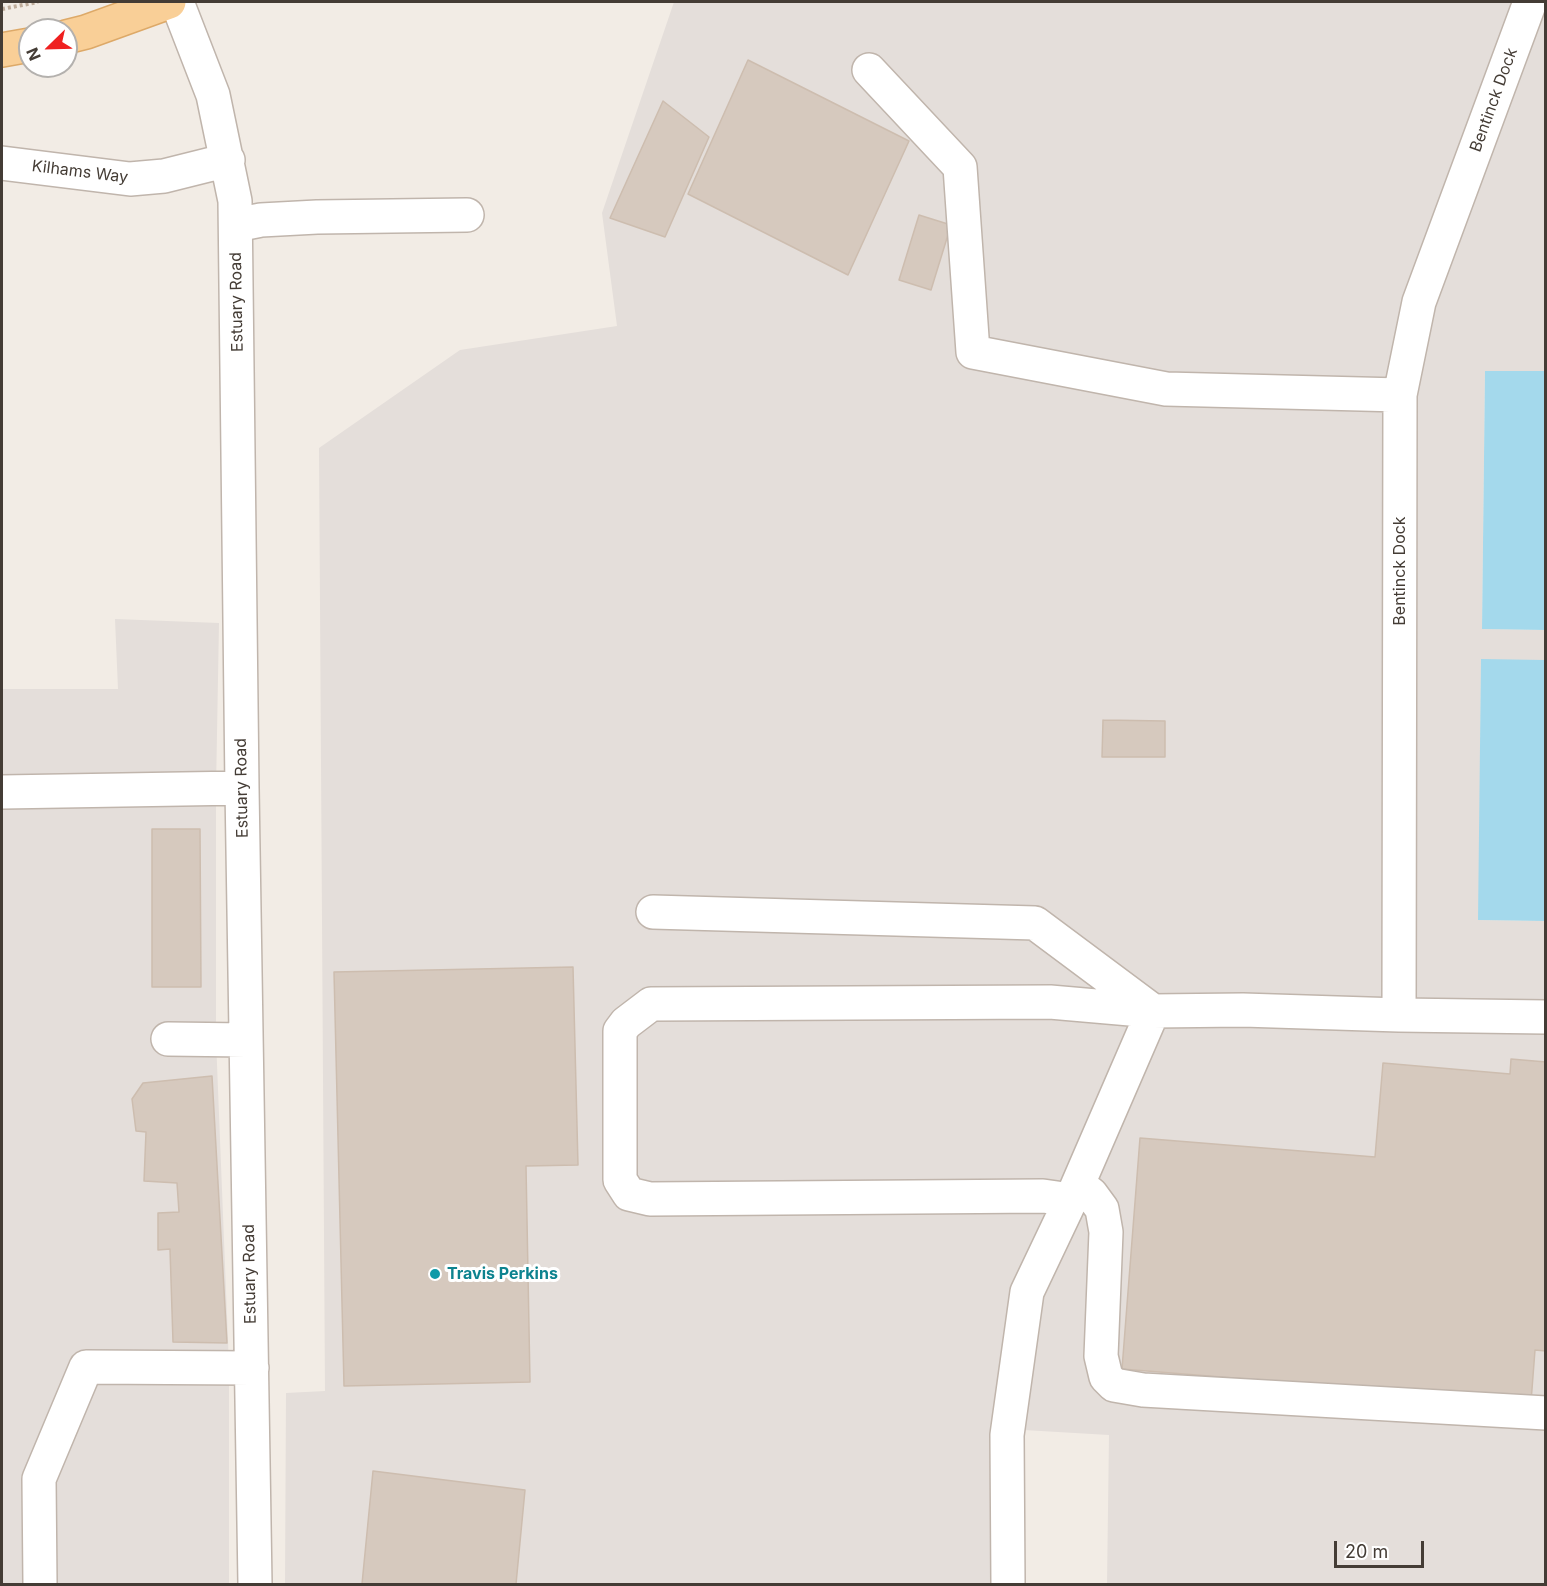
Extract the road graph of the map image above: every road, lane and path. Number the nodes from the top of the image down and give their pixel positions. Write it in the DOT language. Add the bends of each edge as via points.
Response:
graph roads {
  1 [pos="38,2"];
  2 [pos="169,2"];
  3 [pos="177,2"];
  4 [pos="1530,2"];
  5 [pos="2,9"];
  6 [pos="78,34"];
  7 [pos="18,47"];
  8 [pos="2,50"];
  9 [pos="869,70"];
  10 [pos="228,160"];
  11 [pos="2,163"];
  12 [pos="467,215"];
  13 [pos="236,225"];
  14 [pos="1400,395"];
  15 [pos="242,788"];
  16 [pos="2,792"];
  17 [pos="653,912"];
  18 [pos="1153,1011"];
  19 [pos="1399,1015"];
  20 [pos="1545,1017"];
  21 [pos="168,1039"];
  22 [pos="246,1040"];
  23 [pos="1075,1192"];
  24 [pos="252,1368"];
  25 [pos="1545,1413"];
  26 [pos="40,1584"];
  27 [pos="255,1584"];
  28 [pos="1008,1584"];
  1 -- 5 [label="path"];
  2 -- 6 [label="main road"];
  3 -- 10 [label="street, Estuary Road" via="213,95"];
  4 -- 14 [label="street, Bentinck Dock" via="1419,302"];
  7 -- 8 [label="main road"];
  9 -- 14 [label="street" via="960,167 973,352 1166,389"];
  10 -- 11 [label="street, Kilhams Way" via="164,176 130,179"];
  10 -- 13 [label="street, Estuary Road"];
  12 -- 13 [label="street" via="317,217"];
  13 -- 15 [label="street, Estuary Road"];
  14 -- 19 [label="street, Bentinck Dock"];
  15 -- 16 [label="street"];
  15 -- 22 [label="street, Estuary Road"];
  17 -- 18 [label="street" via="1035,923"];
  18 -- 19 [label="street"];
  18 -- 23 [label="street"];
  18 -- 23 [label="street" via="1050,1002 651,1004 620,1031 620,1180 629,1194 650,1199 1043,1196"];
  19 -- 20 [label="street"];
  21 -- 22 [label="street"];
  22 -- 24 [label="street, Estuary Road"];
  23 -- 25 [label="street" via="1092,1194 1102,1209 1106,1232 1101,1356 1106,1377 1114,1385 1143,1390"];
  23 -- 28 [label="street" via="1027,1292 1007,1435"];
  24 -- 26 [label="street" via="86,1366 39,1479"];
  24 -- 27 [label="street, Estuary Road"];
}
